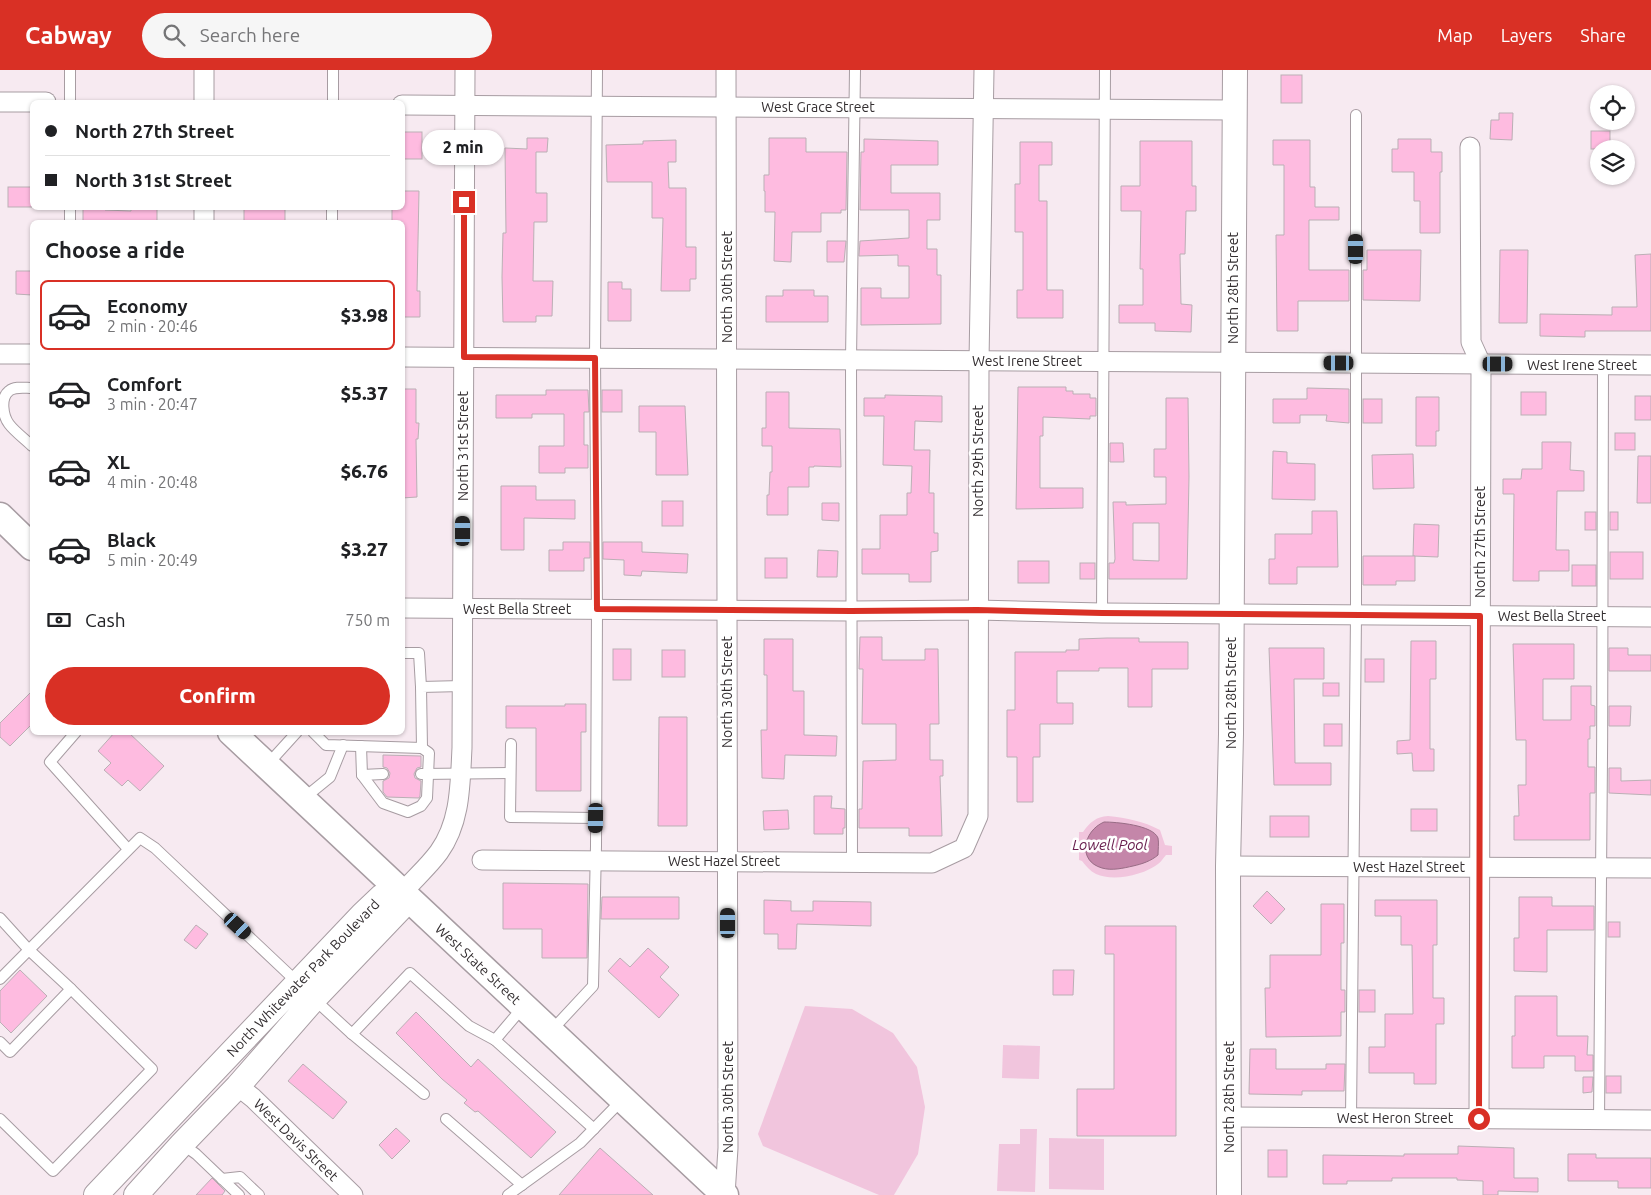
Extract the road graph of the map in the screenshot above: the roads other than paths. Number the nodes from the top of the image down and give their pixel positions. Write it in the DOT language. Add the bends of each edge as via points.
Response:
graph roads {
  1 [pos="70,70"];
  2 [pos="204,70"];
  3 [pos="333,70"];
  4 [pos="465,70"];
  5 [pos="597,70"];
  6 [pos="726,70"];
  7 [pos="855,70"];
  8 [pos="984,70"];
  9 [pos="1105,70"];
  10 [pos="1235,70"];
  11 [pos="70,100"];
  12 [pos="204,100"];
  13 [pos="333,100"];
  14 [pos="0,102"];
  15 [pos="30,102"];
  16 [pos="405,104"];
  17 [pos="464,105"];
  18 [pos="597,106"];
  19 [pos="726,107"];
  20 [pos="855,108"];
  21 [pos="984,108"];
  22 [pos="1104,109"];
  23 [pos="1234,110"];
  24 [pos="1356,115"];
  25 [pos="1470,147"];
  26 [pos="0,354"];
  27 [pos="30,354"];
  28 [pos="405,357"];
  29 [pos="464,357"];
  30 [pos="595,358"];
  31 [pos="727,359"];
  32 [pos="850,360"];
  33 [pos="979,360"];
  34 [pos="1104,362"];
  35 [pos="1233,362"];
  36 [pos="1357,363"];
  37 [pos="1481,364"];
  38 [pos="1603,365"];
  39 [pos="1651,365"];
  40 [pos="30,388"];
  41 [pos="30,444"];
  42 [pos="0,516"];
  43 [pos="30,544"];
  44 [pos="405,608"];
  45 [pos="462,608"];
  46 [pos="597,609"];
  47 [pos="727,610"];
  48 [pos="977,610"];
  49 [pos="851,611"];
  50 [pos="1102,613"];
  51 [pos="1232,614"];
  52 [pos="1356,615"];
  53 [pos="1480,616"];
  54 [pos="1601,616"];
  55 [pos="1651,616"];
  56 [pos="405,653"];
  57 [pos="462,686"];
  58 [pos="421,687"];
  59 [pos="73,735"];
  60 [pos="234,735"];
  61 [pos="294,735"];
  62 [pos="316,735"];
  63 [pos="326,735"];
  64 [pos="510,744"];
  65 [pos="326,745"];
  66 [pos="343,745"];
  67 [pos="361,746"];
  68 [pos="422,748"];
  69 [pos="267,766"];
  70 [pos="460,772"];
  71 [pos="510,773"];
  72 [pos="362,774"];
  73 [pos="383,774"];
  74 [pos="424,774"];
  75 [pos="303,800"];
  76 [pos="596,818"];
  77 [pos="964,848"];
  78 [pos="128,849"];
  79 [pos="482,860"];
  80 [pos="596,860"];
  81 [pos="728,861"];
  82 [pos="852,862"];
  83 [pos="1228,866"];
  84 [pos="1354,866"];
  85 [pos="1480,867"];
  86 [pos="1603,868"];
  87 [pos="1651,868"];
  88 [pos="402,893"];
  89 [pos="0,918"];
  90 [pos="28,950"];
  91 [pos="0,979"];
  92 [pos="297,982"];
  93 [pos="71,989"];
  94 [pos="314,999"];
  95 [pos="524,1007"];
  96 [pos="550,1032"];
  97 [pos="352,1034"];
  98 [pos="495,1040"];
  99 [pos="0,1042"];
  100 [pos="238,1086"];
  101 [pos="424,1094"];
  102 [pos="623,1100"];
  103 [pos="1229,1117"];
  104 [pos="1351,1118"];
  105 [pos="0,1119"];
  106 [pos="446,1119"];
  107 [pos="1479,1119"];
  108 [pos="1600,1120"];
  109 [pos="1651,1120"];
  110 [pos="594,1129"];
  111 [pos="182,1144"];
  112 [pos="222,1178"];
  113 [pos="522,1185"];
  114 [pos="347,1193"];
  115 [pos="96,1195"];
  116 [pos="136,1195"];
  117 [pos="239,1195"];
  118 [pos="259,1195"];
  119 [pos="508,1195"];
  120 [pos="725,1195"];
  121 [pos="1229,1195"];
  1 -- 11 [label="lane"];
  2 -- 12 [label="street"];
  3 -- 13 [label="lane"];
  4 -- 17 [label="street, North 31st Street"];
  5 -- 18 [label="lane"];
  6 -- 19 [label="street, North 30th Street"];
  7 -- 20 [label="lane"];
  8 -- 21 [label="street, North 29th Street"];
  9 -- 22 [label="lane"];
  10 -- 23 [label="street, North 28th Street"];
  14 -- 15 [label="street"];
  16 -- 17 [label="street, West Grace Street"];
  17 -- 18 [label="street, West Grace Street"];
  17 -- 29 [label="street, North 31st Street"];
  18 -- 19 [label="street, West Grace Street"];
  18 -- 30 [label="lane"];
  19 -- 20 [label="street, West Grace Street"];
  19 -- 31 [label="street, North 30th Street"];
  20 -- 21 [label="street, West Grace Street"];
  20 -- 32 [label="lane"];
  21 -- 22 [label="street, West Grace Street"];
  21 -- 33 [label="street, North 29th Street"];
  22 -- 23 [label="street, West Grace Street"];
  22 -- 34 [label="lane"];
  23 -- 35 [label="street, North 28th Street"];
  24 -- 36 [label="lane"];
  25 -- 37 [label="street, North 27th Street" via="1471,342"];
  26 -- 27 [label="street"];
  28 -- 29 [label="street, West Irene Street"];
  29 -- 30 [label="street, West Irene Street"];
  29 -- 45 [label="street, North 31st Street"];
  30 -- 31 [label="street, West Irene Street"];
  30 -- 46 [label="lane"];
  31 -- 32 [label="street, West Irene Street"];
  31 -- 47 [label="street, North 30th Street"];
  32 -- 33 [label="street, West Irene Street"];
  32 -- 49 [label="lane"];
  33 -- 34 [label="street, West Irene Street"];
  33 -- 48 [label="street, North 29th Street"];
  34 -- 35 [label="street, West Irene Street"];
  34 -- 50 [label="lane"];
  35 -- 36 [label="street, West Irene Street"];
  35 -- 51 [label="street, North 28th Street"];
  36 -- 37 [label="street, West Irene Street"];
  36 -- 52 [label="lane"];
  37 -- 38 [label="street, West Irene Street"];
  37 -- 53 [label="street, North 27th Street"];
  38 -- 39 [label="street, West Irene Street"];
  38 -- 54 [label="lane"];
  40 -- 41 [label="lane" via="9,390 3,405 9,424"];
  42 -- 43 [label="main road"];
  44 -- 45 [label="street, West Bella Street"];
  45 -- 46 [label="street, West Bella Street"];
  45 -- 57 [label="street, North 31st Street"];
  46 -- 47 [label="street, West Bella Street"];
  46 -- 76 [label="lane"];
  47 -- 49 [label="street, West Bella Street"];
  47 -- 81 [label="street, North 30th Street"];
  48 -- 49 [label="street, West Bella Street"];
  48 -- 50 [label="street, West Bella Street"];
  48 -- 77 [label="street, North 29th Street" via="978,816"];
  49 -- 82 [label="lane"];
  50 -- 51 [label="street, West Bella Street"];
  51 -- 52 [label="street, West Bella Street"];
  51 -- 83 [label="street, North 28th Street"];
  52 -- 53 [label="street, West Bella Street"];
  52 -- 84 [label="lane"];
  53 -- 54 [label="street, West Bella Street"];
  53 -- 85 [label="street, North 27th Street"];
  54 -- 55 [label="street, West Bella Street"];
  54 -- 86 [label="lane"];
  56 -- 58 [label="lane" via="419,653"];
  57 -- 58 [label="lane"];
  57 -- 70 [label="street, North 31st Street"];
  58 -- 68 [label="lane"];
  59 -- 78 [label="lane" via="50,762"];
  60 -- 69 [label="main road, West State Street"];
  61 -- 69 [label="lane"];
  62 -- 65 [label="lane"];
  63 -- 65 [label="lane"];
  64 -- 71 [label="lane"];
  65 -- 66 [label="lane"];
  66 -- 67 [label="lane"];
  66 -- 75 [label="lane" via="330,777"];
  67 -- 68 [label="lane"];
  67 -- 72 [label="lane"];
  68 -- 74 [label="lane" via="429,753"];
  69 -- 75 [label="main road, West State Street"];
  70 -- 71 [label="lane"];
  70 -- 74 [label="lane"];
  70 -- 88 [label="street, North 31st Street" via="458,804 451,830 438,852"];
  71 -- 76 [label="lane" via="510,817"];
  72 -- 73 [label="lane"];
  72 -- 74 [label="lane" via="383,803 408,812 421,806 427,798"];
  75 -- 88 [label="main road, West State Street"];
  76 -- 80 [label="lane"];
  77 -- 82 [label="street, West Hazel Street" via="932,863"];
  78 -- 90 [label="lane"];
  78 -- 92 [label="lane" via="140,838 155,848"];
  79 -- 80 [label="street, West Hazel Street"];
  80 -- 81 [label="street, West Hazel Street"];
  80 -- 96 [label="lane" via="593,986"];
  81 -- 82 [label="street, West Hazel Street"];
  81 -- 120 [label="street, North 30th Street" via="728,1148"];
  83 -- 84 [label="street, West Hazel Street"];
  83 -- 103 [label="street, North 28th Street"];
  84 -- 85 [label="street, West Hazel Street"];
  84 -- 104 [label="lane"];
  85 -- 86 [label="street, West Hazel Street"];
  85 -- 107 [label="street, North 27th Street"];
  86 -- 87 [label="street, West Hazel Street"];
  86 -- 108 [label="lane"];
  88 -- 92 [label="street, North Whitewater Park Boulevard" via="382,896"];
  88 -- 94 [label="street, North Whitewater Park Boulevard" via="400,909"];
  88 -- 95 [label="main road, West State Street"];
  89 -- 90 [label="lane"];
  90 -- 91 [label="lane"];
  90 -- 93 [label="lane"];
  92 -- 115 [label="street, North Whitewater Park Boulevard"];
  93 -- 99 [label="lane" via="10,1052"];
  93 -- 105 [label="lane" via="152,1069 53,1171"];
  94 -- 97 [label="lane"];
  94 -- 100 [label="street, North Whitewater Park Boulevard"];
  95 -- 96 [label="main road, West State Street"];
  95 -- 98 [label="lane"];
  96 -- 102 [label="main road, West State Street"];
  97 -- 98 [label="lane" via="410,972 469,1026"];
  97 -- 101 [label="lane"];
  98 -- 110 [label="lane"];
  100 -- 111 [label="street, North Whitewater Park Boulevard"];
  100 -- 114 [label="street, West Davis Street"];
  102 -- 110 [label="lane"];
  102 -- 120 [label="main road, West State Street"];
  103 -- 104 [label="street, West Heron Street"];
  103 -- 121 [label="street, North 28th Street"];
  104 -- 107 [label="street, West Heron Street"];
  106 -- 113 [label="lane"];
  107 -- 108 [label="street, West Heron Street"];
  108 -- 109 [label="street, West Heron Street"];
  110 -- 113 [label="lane"];
  111 -- 112 [label="lane"];
  111 -- 116 [label="street, North Whitewater Park Boulevard"];
  112 -- 117 [label="lane"];
  112 -- 118 [label="lane" via="240,1177"];
  113 -- 119 [label="lane"];
}
